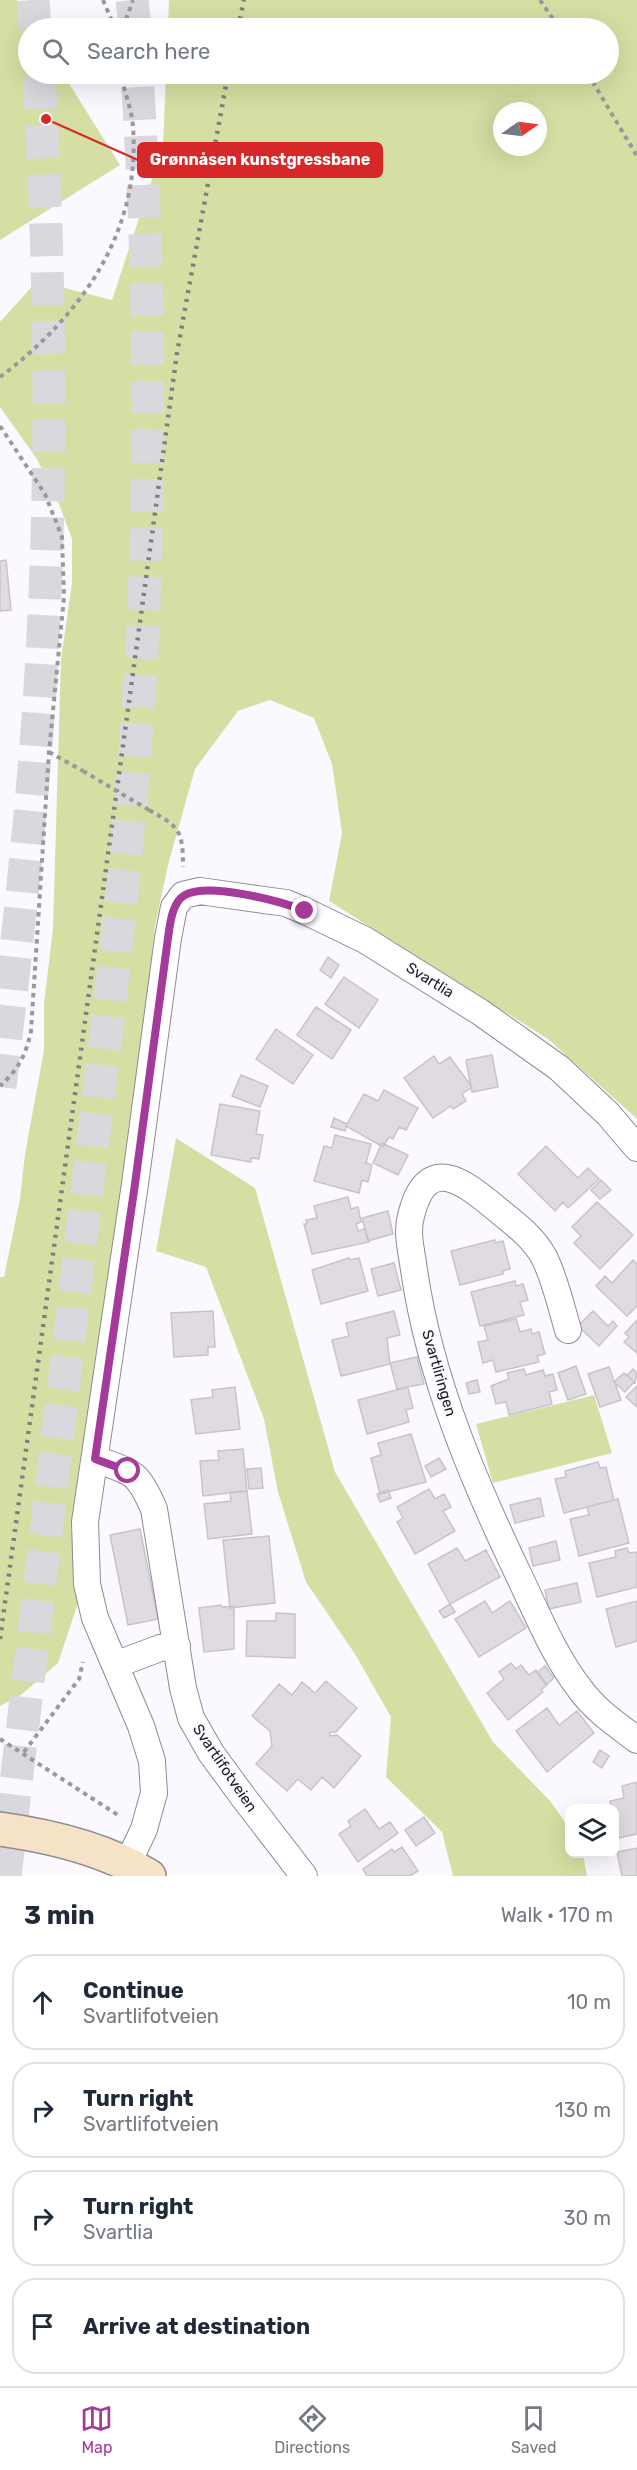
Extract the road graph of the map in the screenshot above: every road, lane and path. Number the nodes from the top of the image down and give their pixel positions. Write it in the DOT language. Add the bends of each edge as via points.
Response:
graph roads {
  1 [pos="104,0"];
  2 [pos="133,0"];
  3 [pos="540,0"];
  4 [pos="111,18"];
  5 [pos="127,18"];
  6 [pos="552,18"];
  7 [pos="123,84"];
  8 [pos="594,84"];
  9 [pos="637,156"];
  10 [pos="0,377"];
  11 [pos="0,426"];
  12 [pos="49,752"];
  13 [pos="183,895"];
  14 [pos="0,1086"];
  15 [pos="637,1148"];
  16 [pos="568,1330"];
  17 [pos="95,1459"];
  18 [pos="177,1646"];
  19 [pos="83,1656"];
  20 [pos="115,1665"];
  21 [pos="0,1739"];
  22 [pos="637,1740"];
  23 [pos="24,1752"];
  24 [pos="126,1820"];
  25 [pos="0,1829"];
  26 [pos="138,1870"];
  27 [pos="304,1876"];
  1 -- 4 [label="path"];
  2 -- 5 [label="path"];
  3 -- 6 [label="path"];
  7 -- 10 [label="path" via="133,124 134,151 130,190 105,264 34,350"];
  8 -- 9 [label="path"];
  11 -- 12 [label="path" via="45,494 62,537 63,597"];
  12 -- 13 [label="path, bridge" via="180,831"];
  12 -- 14 [label="path" via="31,1031 27,1052"];
  13 -- 15 [label="street, Svartlia" via="226,892 286,903 365,940 480,1012 559,1068"];
  13 -- 17 [label="street" via="174,908 168,938"];
  16 -- 22 [label="street, Svartliringen" via="543,1257 524,1230 459,1179 429,1183 410,1218 411,1247 430,1345 464,1454 496,1529 563,1664 603,1715"];
  17 -- 18 [label="street, Svartlifotveien" via="128,1471 142,1482 154,1509"];
  17 -- 20 [label="street" via="85,1522 87,1584 95,1617"];
  18 -- 20 [label="street" via="160,1648"];
  18 -- 27 [label="street, Svartlifotveien" via="191,1718 231,1780"];
  19 -- 23 [label="path" via="79,1679"];
  20 -- 26 [label="street" via="152,1761 154,1793"];
  21 -- 23 [label="path"];
  23 -- 24 [label="path"];
  25 -- 26 [label="street" via="84,1847"];
}
